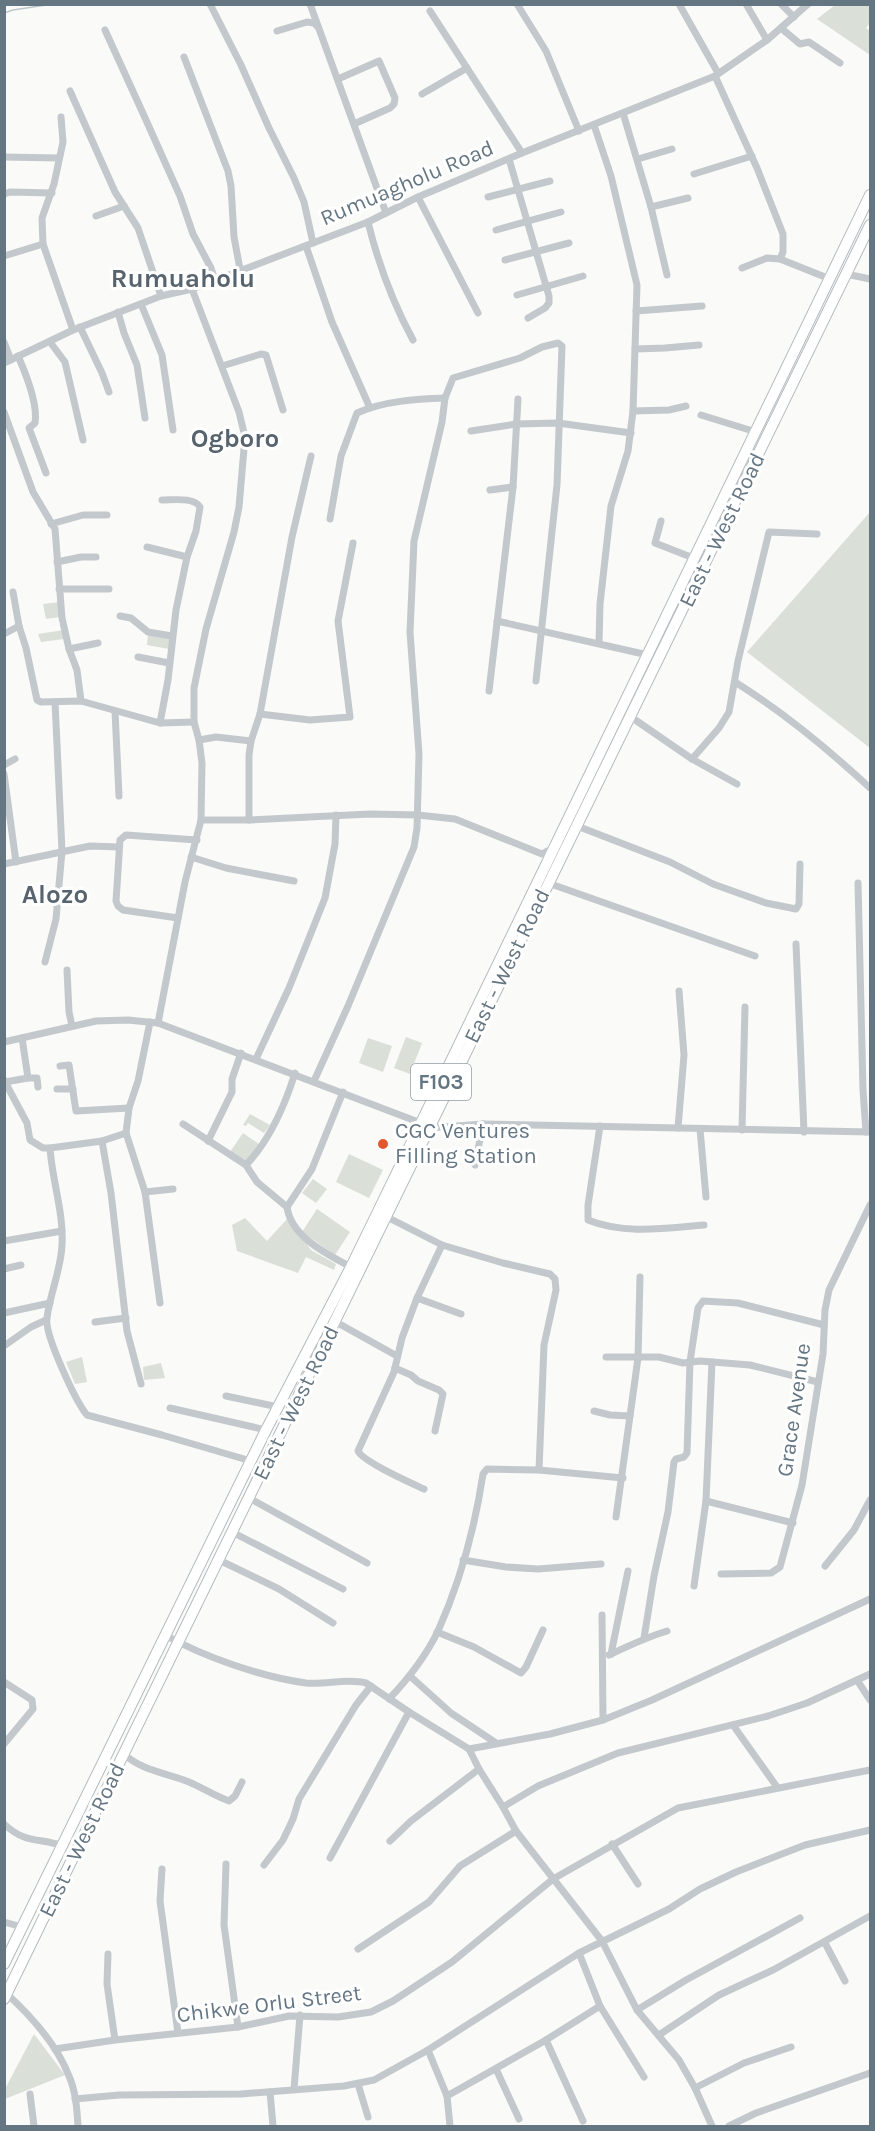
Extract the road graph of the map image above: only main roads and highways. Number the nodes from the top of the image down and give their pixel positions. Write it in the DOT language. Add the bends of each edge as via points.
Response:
graph roads {
  1 [pos="870,195"];
  2 [pos="870,225"];
  3 [pos="559,848"];
  4 [pos="425,1126"];
  5 [pos="4,1964"];
  6 [pos="6,1997"];
  1 -- 3 [label="main road, East - West Road / F103"];
  2 -- 3 [label="main road, East - West Road / F103" via="577,826"];
  3 -- 4 [label="main road, East - West Road / F103"];
  3 -- 4 [label="main road, East - West Road / F103" via="548,883"];
  4 -- 5 [label="main road, East - West Road / F103" via="266,1430"];
  4 -- 6 [label="main road, East - West Road / F103" via="387,1217"];
}
